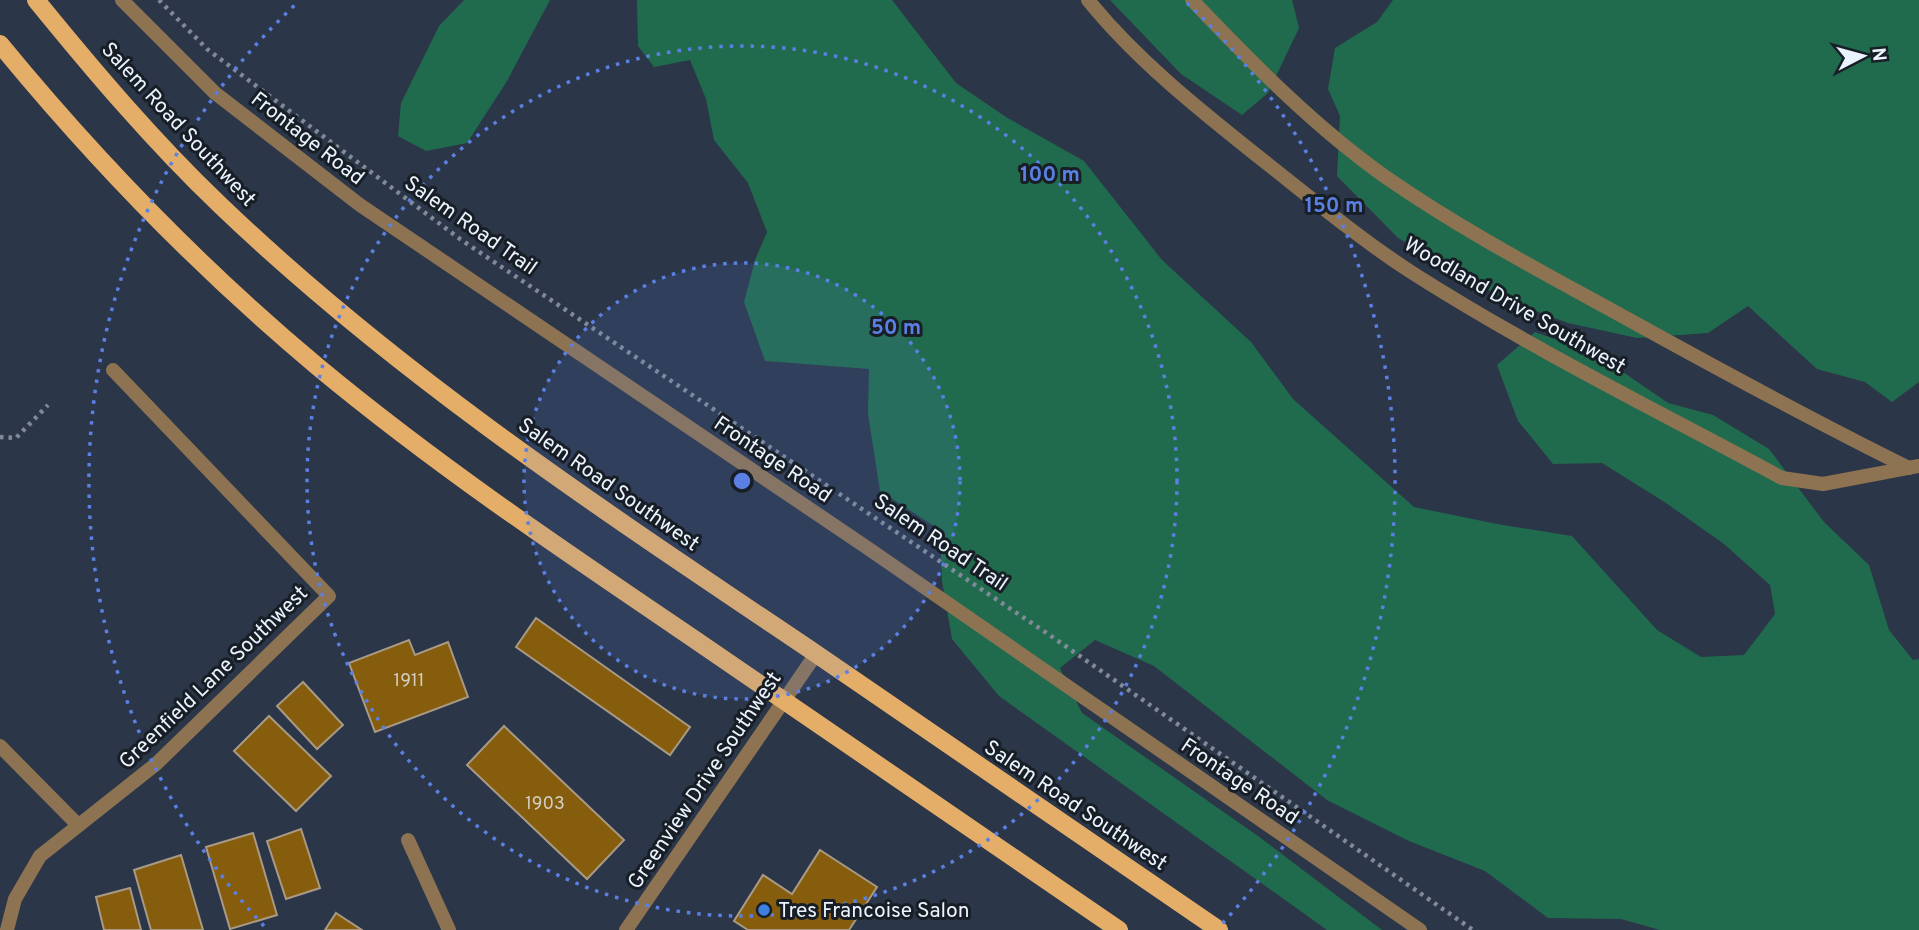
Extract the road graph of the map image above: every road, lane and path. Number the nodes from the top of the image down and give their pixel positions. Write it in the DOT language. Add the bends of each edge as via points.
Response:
graph roads {
  1 [pos="36,0"];
  2 [pos="122,0"];
  3 [pos="159,0"];
  4 [pos="1088,0"];
  5 [pos="1192,0"];
  6 [pos="0,44"];
  7 [pos="113,370"];
  8 [pos="48,405"];
  9 [pos="0,437"];
  10 [pos="1914,467"];
  11 [pos="816,654"];
  12 [pos="783,701"];
  13 [pos="0,746"];
  14 [pos="77,824"];
  15 [pos="408,840"];
  16 [pos="7,930"];
  17 [pos="449,930"];
  18 [pos="626,930"];
  19 [pos="1119,930"];
  20 [pos="1219,930"];
  21 [pos="1420,930"];
  22 [pos="1473,930"];
  1 -- 11 [label="main road, Salem Road Southwest" via="218,203 338,310 594,505"];
  2 -- 21 [label="street, Frontage Road" via="215,93 360,205"];
  3 -- 22 [label="path, Salem Road Trail" via="207,49 460,239 1040,628"];
  4 -- 10 [label="street, Woodland Drive Southwest" via="1113,31 1195,106 1351,229 1471,308 1782,478 1823,484"];
  5 -- 10 [label="street, Woodland Drive Southwest" via="1235,46 1386,177 1481,238 1816,422"];
  6 -- 12 [label="main road" via="51,106 174,235 315,365 540,534"];
  7 -- 14 [label="street, Greenfield Lane Southwest" via="329,596 156,764"];
  8 -- 9 [label="path" via="16,438"];
  11 -- 12 [label="street, Greenview Drive Southwest"];
  11 -- 20 [label="main road, Salem Road Southwest"];
  12 -- 18 [label="street, Greenview Drive Southwest"];
  12 -- 19 [label="main road"];
  13 -- 14 [label="street"];
  14 -- 16 [label="street, Greenfield Lane Southwest" via="40,856 27,874"];
  15 -- 17 [label="street"];
}
